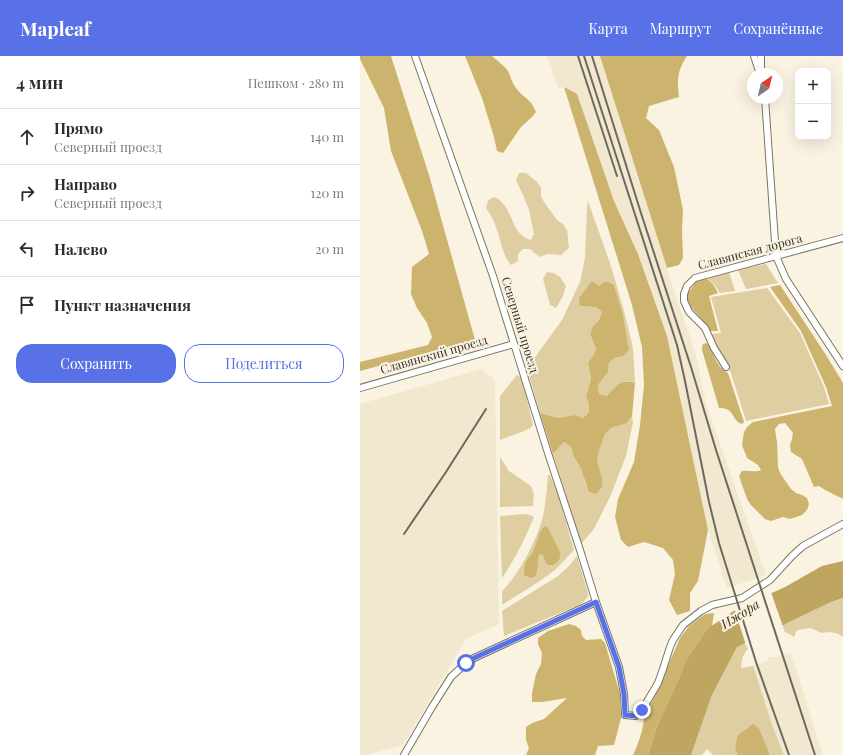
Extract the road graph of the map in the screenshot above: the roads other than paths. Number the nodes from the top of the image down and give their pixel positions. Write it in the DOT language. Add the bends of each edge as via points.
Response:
graph roads {
  1 [pos="415,56"];
  2 [pos="754,56"];
  3 [pos="761,56"];
  4 [pos="758,68"];
  5 [pos="760,68"];
  6 [pos="766,104"];
  7 [pos="843,238"];
  8 [pos="776,256"];
  9 [pos="514,344"];
  10 [pos="843,366"];
  11 [pos="726,367"];
  12 [pos="360,388"];
  13 [pos="843,524"];
  14 [pos="596,602"];
  15 [pos="404,755"];
  1 -- 9 [label="street, Северный проезд" via="493,276"];
  2 -- 4 [label="street"];
  3 -- 5 [label="street"];
  6 -- 8 [label="street"];
  7 -- 8 [label="street, Славянская дорога"];
  8 -- 10 [label="street" via="786,279"];
  8 -- 11 [label="street, Славянская дорога" via="695,278 687,286 684,301 689,312 704,328"];
  9 -- 12 [label="street, Славянский проезд"];
  9 -- 14 [label="street, Северный проезд"];
  13 -- 14 [label="street, Северный проезд" via="803,546 770,580 742,598 712,605 683,625 673,640 658,683 636,716 625,715 619,667"];
  14 -- 15 [label="street" via="466,663 451,677"];
}
